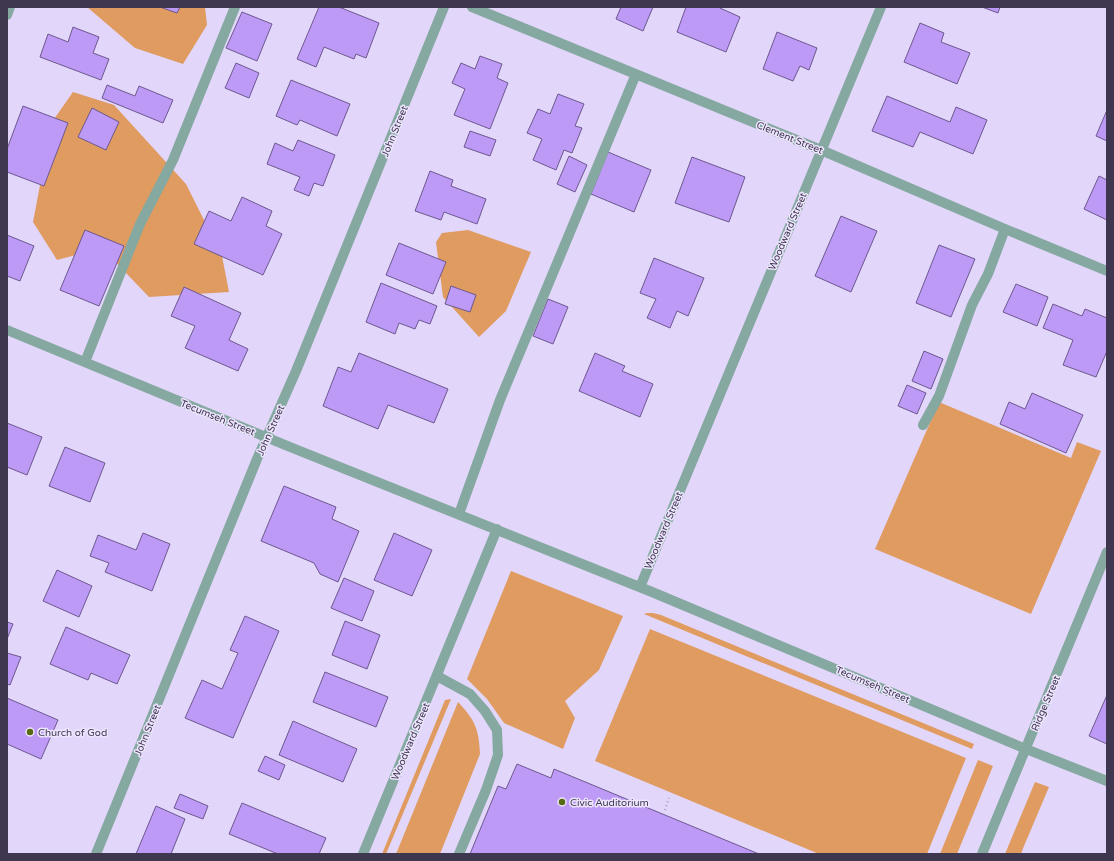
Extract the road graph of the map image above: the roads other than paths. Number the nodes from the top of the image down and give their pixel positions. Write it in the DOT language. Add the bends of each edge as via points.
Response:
graph roads {
  1 [pos="10,7"];
  2 [pos="235,7"];
  3 [pos="444,7"];
  4 [pos="472,7"];
  5 [pos="881,7"];
  6 [pos="7,15"];
  7 [pos="636,74"];
  8 [pos="822,150"];
  9 [pos="1005,230"];
  10 [pos="1107,271"];
  11 [pos="7,330"];
  12 [pos="86,362"];
  13 [pos="923,424"];
  14 [pos="267,437"];
  15 [pos="459,514"];
  16 [pos="498,529"];
  17 [pos="1107,552"];
  18 [pos="640,587"];
  19 [pos="437,676"];
  20 [pos="1026,748"];
  21 [pos="1107,781"];
  22 [pos="96,854"];
  23 [pos="363,854"];
  24 [pos="459,854"];
  25 [pos="982,854"];
  1 -- 6 [label="street"];
  2 -- 12 [label="street" via="173,160 140,224"];
  3 -- 14 [label="street, John Street"];
  4 -- 7 [label="street, Clement Street"];
  5 -- 8 [label="street, Woodward Street"];
  7 -- 8 [label="street, Clement Street"];
  7 -- 15 [label="street" via="500,400"];
  8 -- 9 [label="street, Clement Street"];
  8 -- 18 [label="street, Woodward Street"];
  9 -- 10 [label="street, Clement Street"];
  9 -- 13 [label="street" via="988,274 972,305 939,396"];
  11 -- 12 [label="street, Tecumseh Street"];
  12 -- 14 [label="street, Tecumseh Street"];
  14 -- 15 [label="street, Tecumseh Street"];
  14 -- 22 [label="street, John Street"];
  15 -- 16 [label="street, Tecumseh Street"];
  16 -- 18 [label="street"];
  16 -- 19 [label="street, Woodward Street"];
  17 -- 20 [label="street, Ridge Street"];
  18 -- 20 [label="street, Tecumseh Street"];
  19 -- 23 [label="street, Woodward Street"];
  19 -- 24 [label="street" via="470,694 497,730 498,755"];
  20 -- 21 [label="street, Tecumseh Street"];
  20 -- 25 [label="street, Ridge Street"];
}
